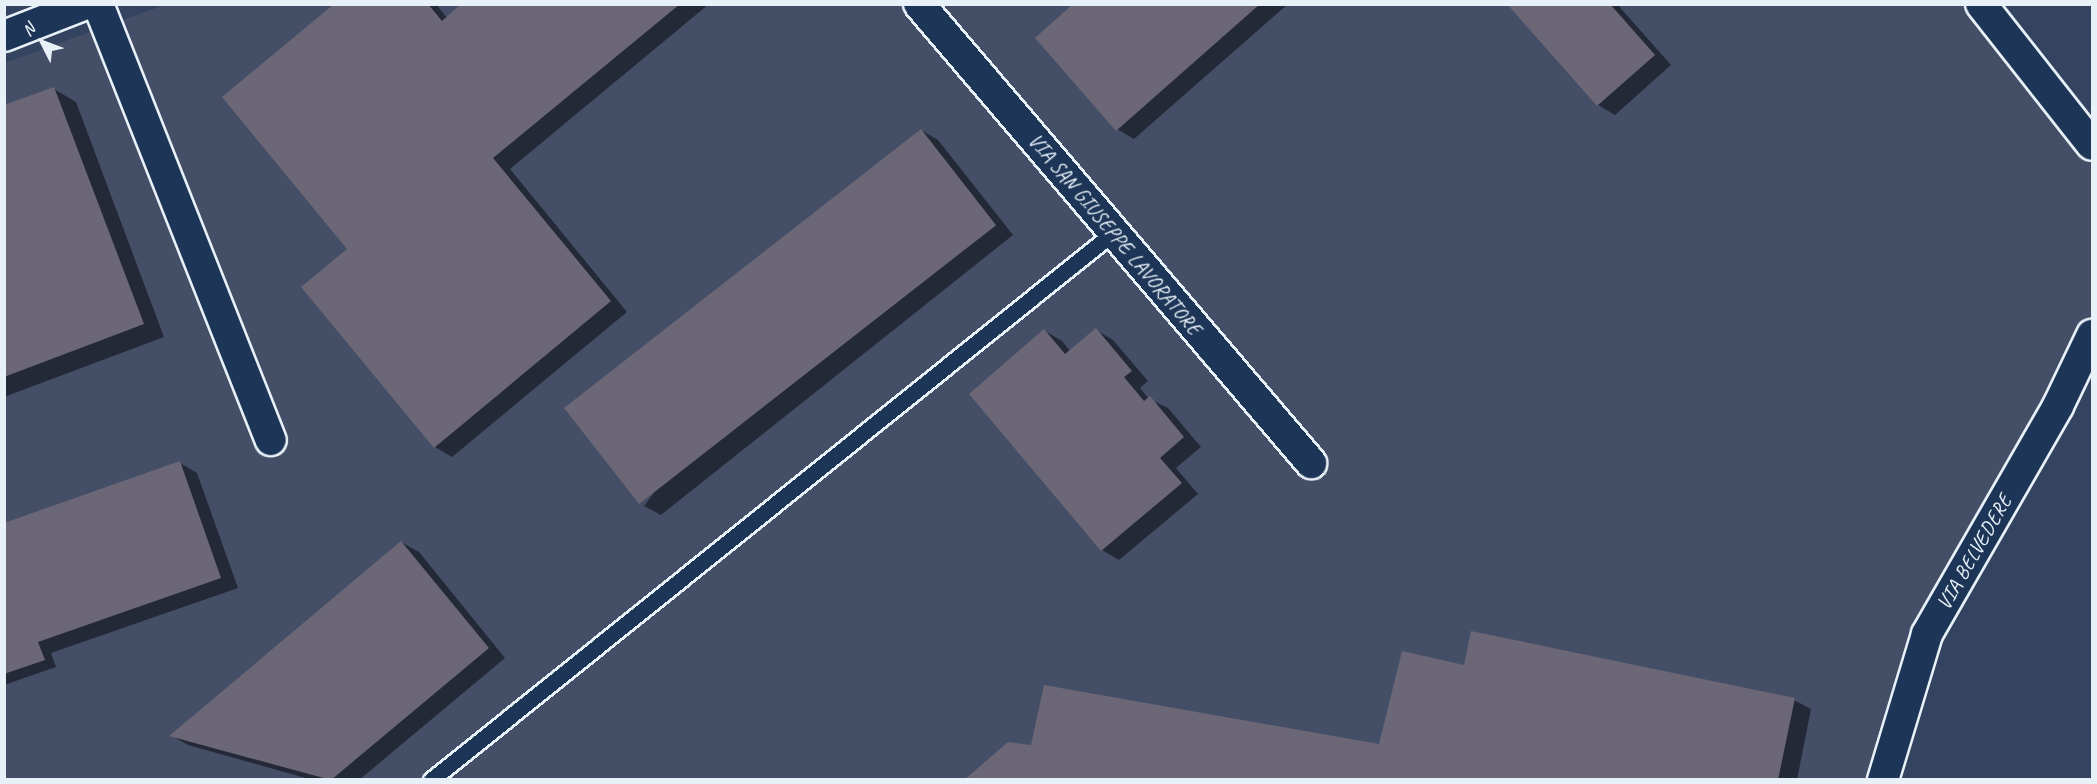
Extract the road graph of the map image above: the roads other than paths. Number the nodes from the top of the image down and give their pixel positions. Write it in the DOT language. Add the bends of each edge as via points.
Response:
graph roads {
  1 [pos="86,4"];
  2 [pos="98,4"];
  3 [pos="919,4"];
  4 [pos="1981,4"];
  5 [pos="4,36"];
  6 [pos="2092,145"];
  7 [pos="1114,232"];
  8 [pos="2092,335"];
  9 [pos="271,440"];
  10 [pos="1311,464"];
  11 [pos="431,780"];
  12 [pos="1883,780"];
  1 -- 5 [label="street"];
  2 -- 9 [label="street"];
  3 -- 7 [label="street, VIA SAN GIUSEPPE LAVORATORE"];
  4 -- 6 [label="street"];
  7 -- 10 [label="street, VIA SAN GIUSEPPE LAVORATORE"];
  7 -- 11 [label="lane"];
  8 -- 12 [label="street, VIA BELVEDERE" via="2058,406 1927,634"];
}
